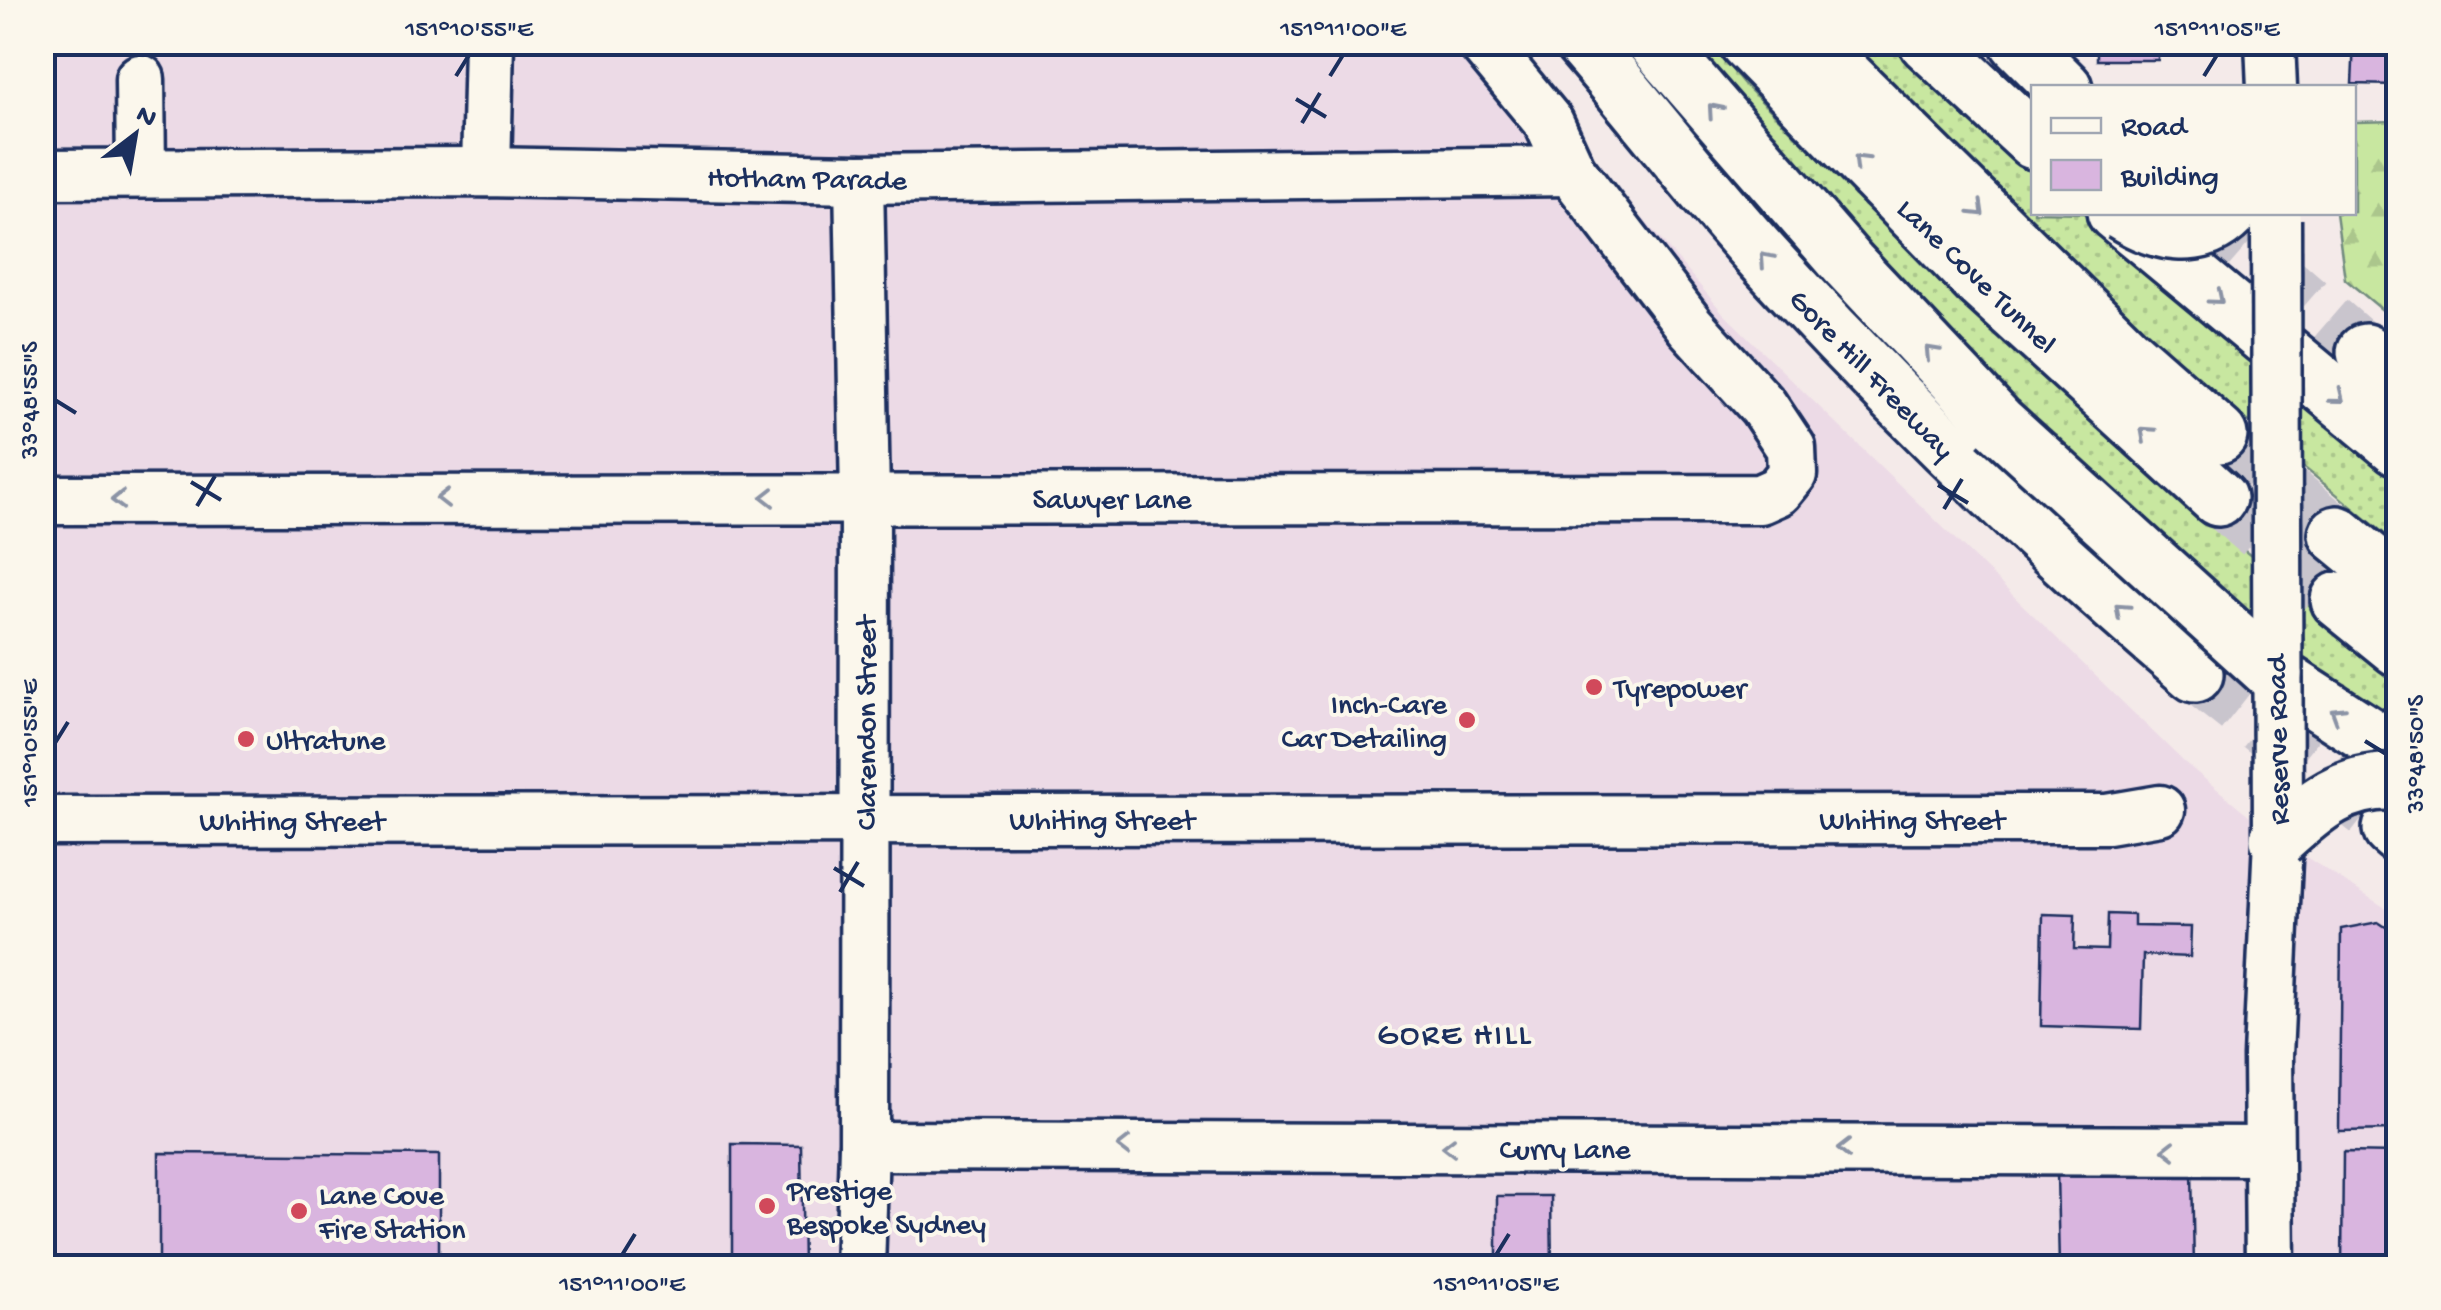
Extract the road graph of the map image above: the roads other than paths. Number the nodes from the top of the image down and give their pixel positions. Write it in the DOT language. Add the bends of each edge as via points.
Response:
graph roads {
  1 [pos="489,42"];
  2 [pos="1482,42"];
  3 [pos="1582,42"];
  4 [pos="1655,42"];
  5 [pos="1746,42"];
  6 [pos="1810,42"];
  7 [pos="2018,42"];
  8 [pos="2270,42"];
  9 [pos="1946,61"];
  10 [pos="140,79"];
  11 [pos="2061,85"];
  12 [pos="2272,85"];
  13 [pos="2031,137"];
  14 [pos="1572,171"];
  15 [pos="486,172"];
  16 [pos="141,173"];
  17 [pos="42,174"];
  18 [pos="859,179"];
  19 [pos="2123,215"];
  20 [pos="2127,215"];
  21 [pos="2260,215"];
  22 [pos="2277,346"];
  23 [pos="2219,435"];
  24 [pos="2398,447"];
  25 [pos="865,498"];
  26 [pos="2218,498"];
  27 [pos="42,500"];
  28 [pos="2337,534"];
  29 [pos="2398,584"];
  30 [pos="2339,600"];
  31 [pos="2398,648"];
  32 [pos="2195,674"];
  33 [pos="2274,674"];
  34 [pos="2398,754"];
  35 [pos="2160,810"];
  36 [pos="2396,815"];
  37 [pos="865,819"];
  38 [pos="42,821"];
  39 [pos="2278,840"];
  40 [pos="864,1146"];
  41 [pos="2266,1151"];
  42 [pos="860,1268"];
  43 [pos="2270,1268"];
  1 -- 15 [label="street"];
  2 -- 14 [label="street, Sawyer Lane" via="1549,123"];
  32 -- 3 [label="highway, Gore Hill Freeway, one-way" via="1908,413 1760,254"];
  33 -- 4 [label="highway, one-way, bridge" via="1998,423 1849,265"];
  26 -- 5 [label="highway, Lane Cove Tunnel, one-way" via="1978,279"];
  6 -- 23 [label="highway, Lane Cove Tunnel, one-way" via="2126,353"];
  7 -- 11 [label="highway"];
  8 -- 12 [label="street"];
  9 -- 13 [label="highway"];
  10 -- 16 [label="street"];
  14 -- 18 [label="street, Hotham Parade"];
  14 -- 25 [label="street, Sawyer Lane" via="1791,448 1792,474 1778,490 1760,499"];
  15 -- 16 [label="street, Hotham Parade"];
  15 -- 18 [label="street, Hotham Parade"];
  16 -- 17 [label="street, Hotham Parade"];
  18 -- 25 [label="street, Clarendon Street"];
  19 -- 22 [label="highway, one-way, bridge"];
  20 -- 21 [label="highway, bridge" via="2176,233"];
  21 -- 22 [label="street, Reserve Road, bridge"];
  22 -- 24 [label="highway, one-way"];
  22 -- 33 [label="street, Reserve Road, bridge"];
  25 -- 27 [label="street, Sawyer Lane, one-way"];
  25 -- 37 [label="street, Clarendon Street"];
  28 -- 29 [label="highway"];
  30 -- 31 [label="highway"];
  34 -- 33 [label="highway, one-way"];
  33 -- 39 [label="street, Reserve Road, bridge"];
  35 -- 37 [label="street, Whiting Street" via="2107,819"];
  36 -- 39 [label="highway, bridge" via="2366,782 2337,792"];
  37 -- 38 [label="street, Whiting Street"];
  37 -- 40 [label="street, Clarendon Street"];
  39 -- 41 [label="street, Reserve Road"];
  41 -- 40 [label="street, Curry Lane, one-way"];
  40 -- 42 [label="street, Clarendon Street"];
  41 -- 43 [label="street, Reserve Road"];
}
